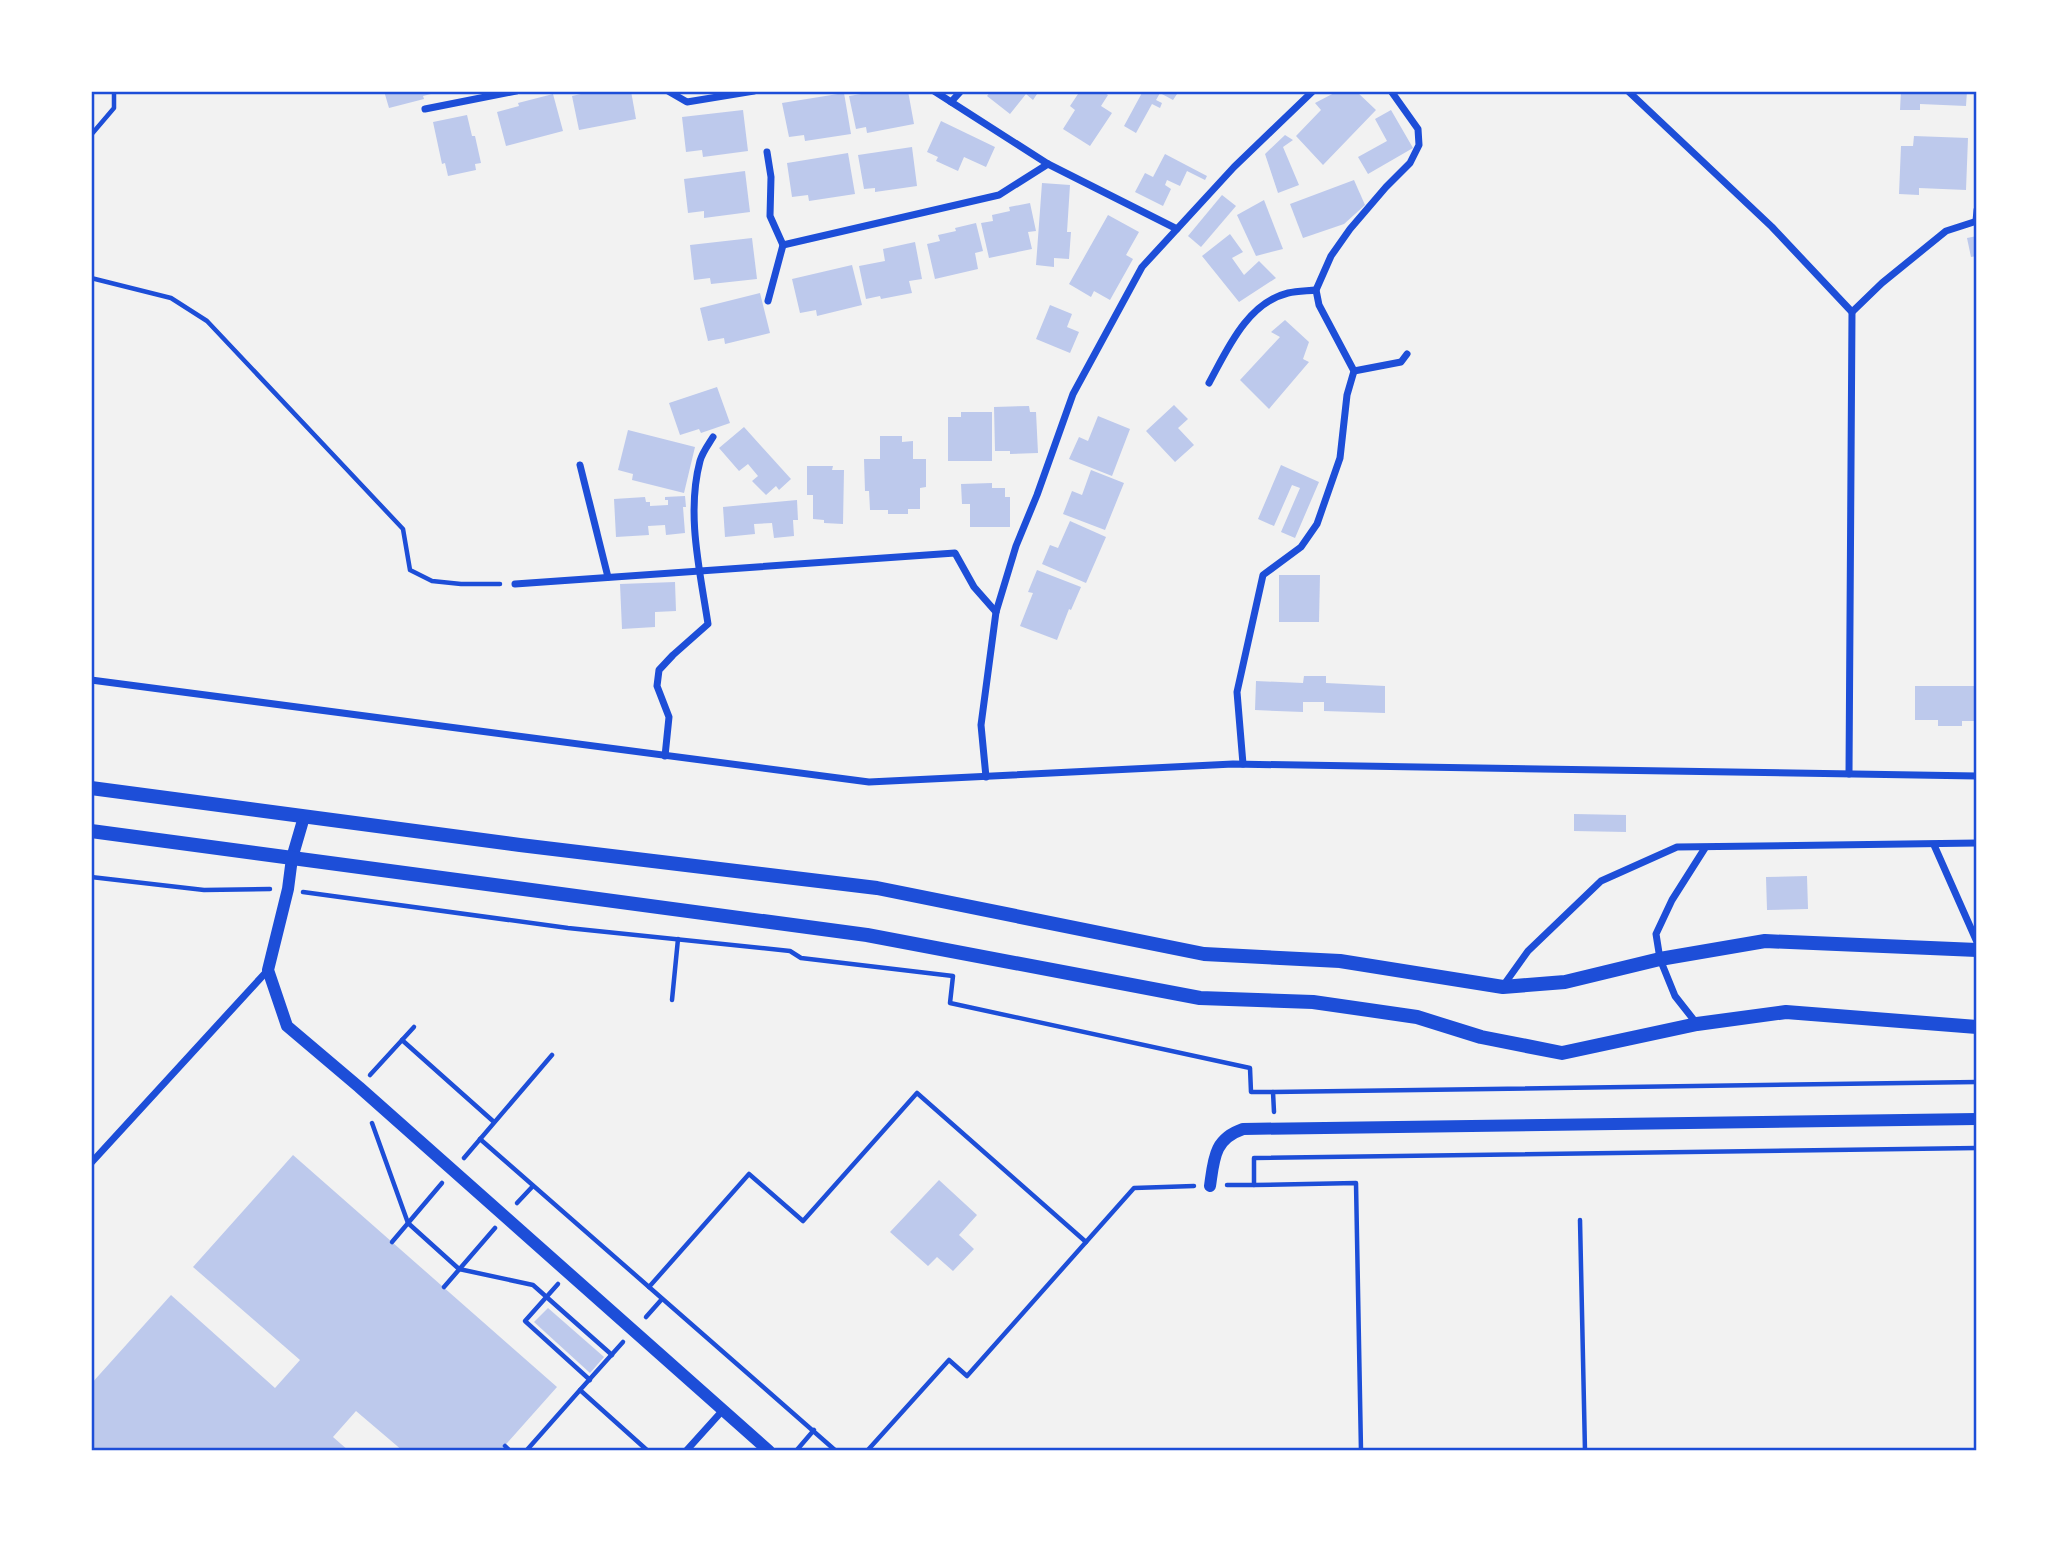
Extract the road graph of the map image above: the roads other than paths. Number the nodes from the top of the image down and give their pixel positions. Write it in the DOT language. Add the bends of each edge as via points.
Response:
graph roads {
  1 [pos="516,91"];
  2 [pos="668,91"];
  3 [pos="754,91"];
  4 [pos="934,91"];
  5 [pos="961,91"];
  6 [pos="1312,91"];
  7 [pos="1391,91"];
  8 [pos="1628,91"];
  9 [pos="951,102"];
  10 [pos="425,109"];
  11 [pos="767,152"];
  12 [pos="1048,164"];
  13 [pos="1977,210"];
  14 [pos="1977,221"];
  15 [pos="1177,229"];
  16 [pos="783,245"];
  17 [pos="1316,290"];
  18 [pos="768,301"];
  19 [pos="1852,312"];
  20 [pos="1407,354"];
  21 [pos="1354,371"];
  22 [pos="1209,383"];
  23 [pos="713,437"];
  24 [pos="580,465"];
  25 [pos="700,570"];
  26 [pos="608,577"];
  27 [pos="514,584"];
  28 [pos="996,612"];
  29 [pos="91,680"];
  30 [pos="665,756"];
  31 [pos="1243,764"];
  32 [pos="1849,774"];
  33 [pos="1977,776"];
  34 [pos="986,777"];
  35 [pos="91,788"];
  36 [pos="304,817"];
  37 [pos="91,831"];
  38 [pos="1977,844"];
  39 [pos="1934,845"];
  40 [pos="1918,846"];
  41 [pos="1705,848"];
  42 [pos="292,858"];
  43 [pos="1977,942"];
  44 [pos="1977,950"];
  45 [pos="1660,959"];
  46 [pos="268,970"];
  47 [pos="1503,987"];
  48 [pos="1697,1024"];
  49 [pos="1977,1027"];
  50 [pos="1977,1119"];
  51 [pos="91,1163"];
  52 [pos="1210,1186"];
  53 [pos="723,1410"];
  54 [pos="686,1451"];
  55 [pos="769,1451"];
  1 -- 10 [label="street"];
  2 -- 3 [label="street" via="687,102"];
  4 -- 9 [label="street"];
  5 -- 9 [label="street"];
  6 -- 15 [label="street"];
  7 -- 17 [label="street" via="1418,130 1419,145 1410,163 1350,229"];
  8 -- 19 [label="street" via="1772,227"];
  9 -- 12 [label="street"];
  11 -- 16 [label="street" via="770,216"];
  12 -- 15 [label="street"];
  12 -- 16 [label="street" via="999,195"];
  13 -- 14 [label="street"];
  14 -- 19 [label="street" via="1946,231"];
  15 -- 28 [label="street" via="1142,267 1073,394"];
  16 -- 18 [label="street"];
  17 -- 21 [label="street" via="1319,305"];
  17 -- 22 [label="street" via="1287,293 1259,307 1234,338"];
  19 -- 32 [label="street"];
  20 -- 21 [label="street" via="1401,362"];
  21 -- 31 [label="street" via="1340,458 1317,524 1301,547 1263,575 1237,692"];
  23 -- 25 [label="street" via="701,458 695,491"];
  24 -- 26 [label="street"];
  25 -- 26 [label="street"];
  25 -- 28 [label="street" via="955,553 974,587"];
  25 -- 30 [label="street" via="708,624 659,670 657,686 669,717"];
  26 -- 27 [label="street"];
  28 -- 34 [label="street" via="981,725"];
  29 -- 30 [label="street"];
  30 -- 34 [label="street" via="869,782"];
  31 -- 32 [label="street"];
  31 -- 34 [label="street"];
  32 -- 33 [label="street"];
  35 -- 36 [label="main road"];
  36 -- 42 [label="street"];
  36 -- 47 [label="main road" via="877,888 1204,954 1340,961"];
  37 -- 42 [label="main road"];
  38 -- 39 [label="street"];
  39 -- 40 [label="street"];
  39 -- 41 [label="street"];
  39 -- 43 [label="street"];
  41 -- 45 [label="street" via="1656,934"];
  41 -- 47 [label="street" via="1676,847 1601,881 1528,951"];
  42 -- 46 [label="street"];
  42 -- 48 [label="main road" via="867,934 1200,998 1313,1002 1417,1017 1481,1037 1562,1053"];
  44 -- 45 [label="main road" via="1765,941"];
  45 -- 47 [label="main road" via="1565,982"];
  45 -- 48 [label="street" via="1675,996"];
  46 -- 51 [label="street"];
  46 -- 53 [label="street" via="287,1026"];
  48 -- 49 [label="main road" via="1786,1012"];
  50 -- 52 [label="street" via="1243,1129 1219,1145"];
  53 -- 54 [label="street"];
  53 -- 55 [label="street"];
}
